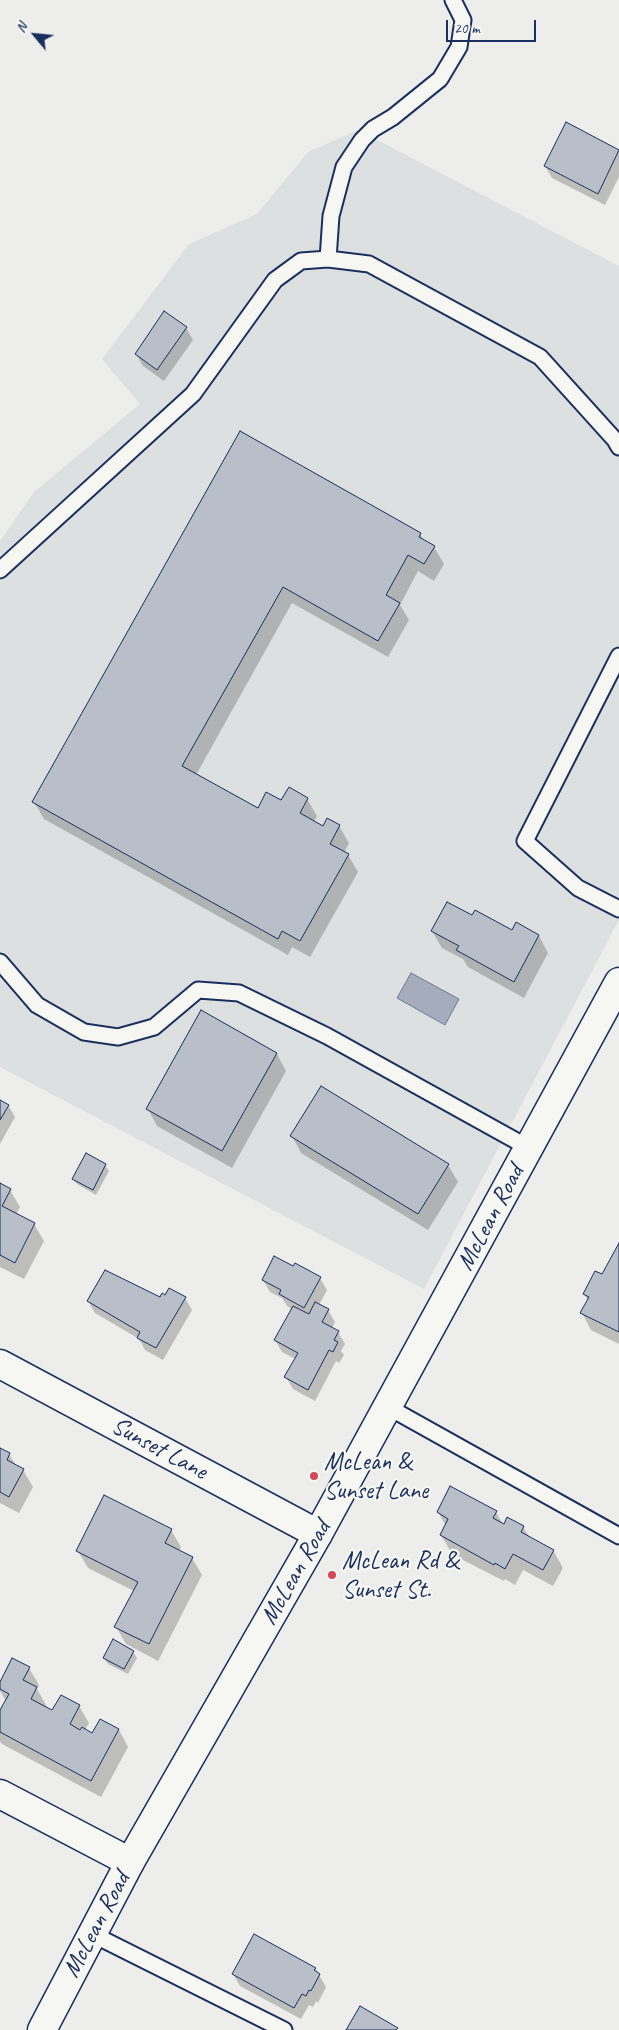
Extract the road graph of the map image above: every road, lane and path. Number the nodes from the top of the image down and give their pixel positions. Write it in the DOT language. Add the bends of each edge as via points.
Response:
graph roads {
  1 [pos="453,0"];
  2 [pos="328,259"];
  3 [pos="619,448"];
  4 [pos="0,570"];
  5 [pos="619,656"];
  6 [pos="619,909"];
  7 [pos="0,962"];
  8 [pos="619,982"];
  9 [pos="528,1148"];
  10 [pos="0,1364"];
  11 [pos="388,1407"];
  12 [pos="318,1534"];
  13 [pos="619,1536"];
  14 [pos="0,1794"];
  15 [pos="130,1862"];
  16 [pos="92,1934"];
  17 [pos="42,2030"];
  18 [pos="284,2030"];
  1 -- 2 [label="lane" via="463,20 459,47 440,79 373,129 344,167 331,216"];
  2 -- 3 [label="lane" via="369,264 540,357"];
  2 -- 4 [label="lane" via="300,261 274,280 193,394"];
  5 -- 6 [label="lane" via="524,841 578,888"];
  7 -- 9 [label="lane" via="37,1005 84,1032 118,1037 154,1028 198,990 239,992 327,1036"];
  8 -- 9 [label="street, McLean Road"];
  9 -- 11 [label="street, McLean Road"];
  10 -- 12 [label="street, Sunset Lane"];
  11 -- 12 [label="street, McLean Road"];
  11 -- 13 [label="lane"];
  12 -- 15 [label="street, McLean Road"];
  14 -- 15 [label="street"];
  15 -- 16 [label="street, McLean Road"];
  16 -- 17 [label="street, McLean Road"];
  16 -- 18 [label="lane"];
}
